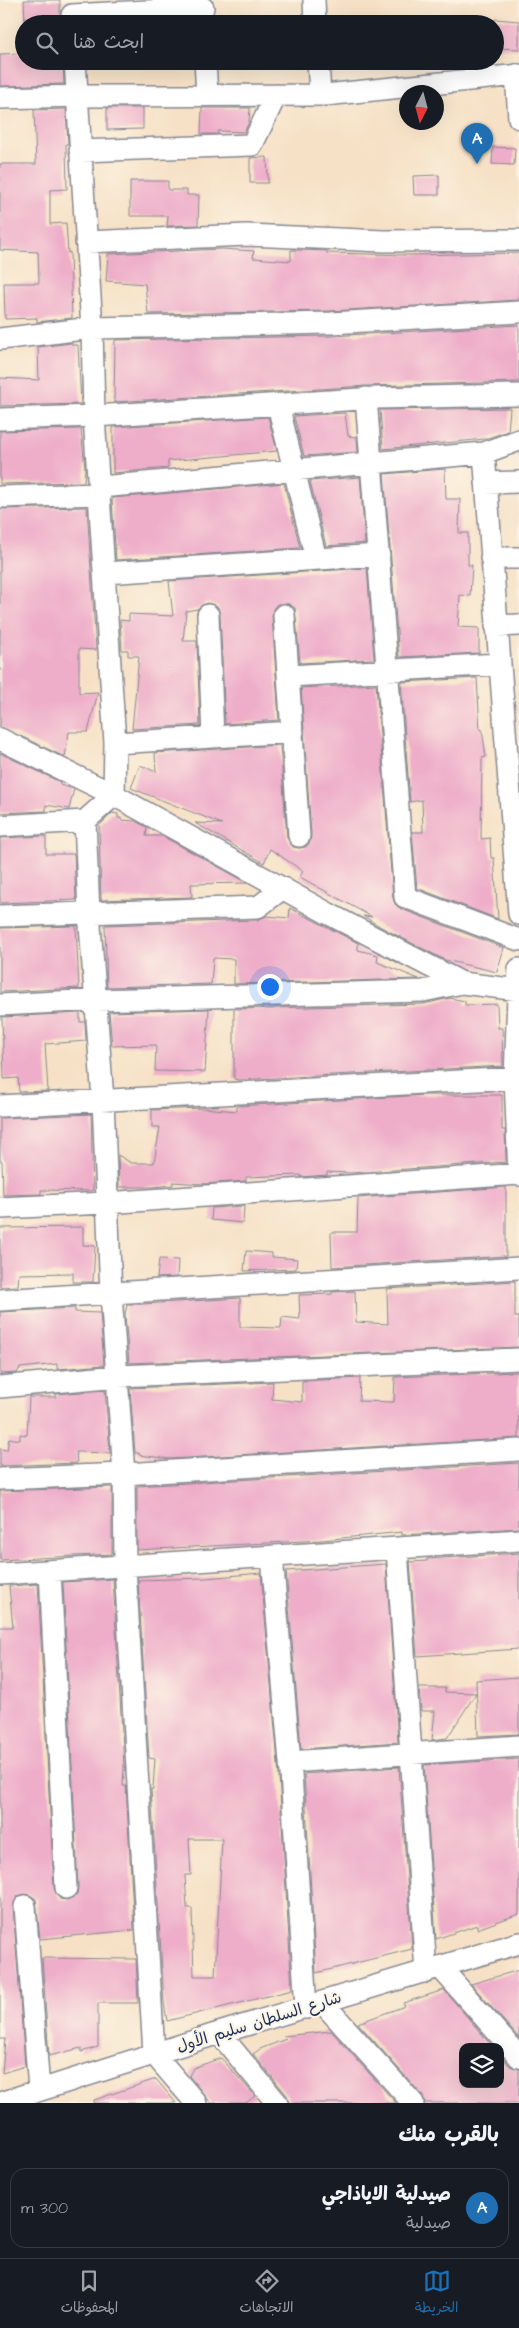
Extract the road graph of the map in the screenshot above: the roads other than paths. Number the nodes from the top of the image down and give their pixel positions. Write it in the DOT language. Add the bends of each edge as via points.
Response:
graph roads {
  1 [pos="314,0"];
  2 [pos="203,11"];
  3 [pos="72,13"];
  4 [pos="315,15"];
  5 [pos="76,70"];
  6 [pos="206,70"];
  7 [pos="319,70"];
  8 [pos="518,75"];
  9 [pos="276,95"];
  10 [pos="320,95"];
  11 [pos="77,96"];
  12 [pos="207,96"];
  13 [pos="0,98"];
  14 [pos="519,118"];
  15 [pos="80,151"];
  16 [pos="519,240"];
  17 [pos="86,242"];
  18 [pos="519,312"];
  19 [pos="92,328"];
  20 [pos="0,339"];
  21 [pos="519,395"];
  22 [pos="366,398"];
  23 [pos="278,406"];
  24 [pos="94,416"];
  25 [pos="0,419"];
  26 [pos="519,440"];
  27 [pos="484,453"];
  28 [pos="372,463"];
  29 [pos="294,470"];
  30 [pos="486,482"];
  31 [pos="519,482"];
  32 [pos="100,490"];
  33 [pos="0,497"];
  34 [pos="379,555"];
  35 [pos="491,558"];
  36 [pos="519,558"];
  37 [pos="316,559"];
  38 [pos="104,573"];
  39 [pos="284,615"];
  40 [pos="208,616"];
  41 [pos="519,625"];
  42 [pos="496,626"];
  43 [pos="499,664"];
  44 [pos="388,670"];
  45 [pos="289,676"];
  46 [pos="511,721"];
  47 [pos="293,732"];
  48 [pos="214,737"];
  49 [pos="0,739"];
  50 [pos="115,743"];
  51 [pos="114,795"];
  52 [pos="85,821"];
  53 [pos="0,826"];
  54 [pos="299,836"];
  55 [pos="283,888"];
  56 [pos="518,902"];
  57 [pos="88,912"];
  58 [pos="0,916"];
  59 [pos="519,940"];
  60 [pos="462,983"];
  61 [pos="518,983"];
  62 [pos="95,1000"];
  63 [pos="0,1005"];
  64 [pos="518,1026"];
  65 [pos="515,1078"];
  66 [pos="103,1100"];
  67 [pos="0,1106"];
  68 [pos="519,1174"];
  69 [pos="106,1203"];
  70 [pos="0,1208"];
  71 [pos="519,1268"];
  72 [pos="111,1294"];
  73 [pos="0,1300"];
  74 [pos="519,1359"];
  75 [pos="118,1376"];
  76 [pos="0,1387"];
  77 [pos="519,1450"];
  78 [pos="124,1474"];
  79 [pos="0,1480"];
  80 [pos="519,1540"];
  81 [pos="397,1549"];
  82 [pos="272,1557"];
  83 [pos="125,1567"];
  84 [pos="50,1571"];
  85 [pos="0,1574"];
  86 [pos="519,1746"];
  87 [pos="410,1754"];
  88 [pos="290,1762"];
  89 [pos="66,1888"];
  90 [pos="25,1906"];
  91 [pos="519,1943"];
  92 [pos="434,1970"];
  93 [pos="315,2005"];
  94 [pos="219,2033"];
  95 [pos="154,2054"];
  96 [pos="519,2057"];
  97 [pos="39,2090"];
  98 [pos="10,2102"];
  99 [pos="196,2103"];
  100 [pos="277,2103"];
  101 [pos="413,2103"];
  1 -- 4 [label="street"];
  2 -- 3 [label="street"];
  5 -- 11 [label="street"];
  6 -- 12 [label="street"];
  7 -- 10 [label="street"];
  8 -- 10 [label="street"];
  8 -- 14 [label="street"];
  9 -- 10 [label="street"];
  9 -- 12 [label="street"];
  9 -- 15 [label="street" via="252,145"];
  11 -- 12 [label="street"];
  11 -- 13 [label="street"];
  11 -- 15 [label="street"];
  15 -- 17 [label="street"];
  16 -- 17 [label="street" via="384,241 247,235"];
  17 -- 19 [label="street"];
  18 -- 19 [label="street" via="331,323"];
  19 -- 20 [label="street"];
  19 -- 24 [label="street"];
  21 -- 22 [label="street"];
  22 -- 23 [label="street"];
  22 -- 28 [label="street"];
  23 -- 24 [label="street"];
  23 -- 29 [label="street"];
  24 -- 25 [label="street"];
  24 -- 32 [label="street"];
  26 -- 27 [label="street"];
  27 -- 28 [label="street"];
  27 -- 30 [label="street"];
  28 -- 29 [label="street"];
  28 -- 34 [label="street"];
  29 -- 32 [label="street"];
  29 -- 37 [label="street"];
  30 -- 31 [label="street"];
  30 -- 35 [label="street"];
  32 -- 33 [label="street"];
  32 -- 38 [label="street"];
  34 -- 37 [label="street"];
  34 -- 44 [label="street"];
  35 -- 36 [label="street"];
  35 -- 42 [label="street"];
  37 -- 38 [label="street"];
  38 -- 50 [label="street"];
  39 -- 45 [label="street"];
  40 -- 48 [label="street"];
  41 -- 42 [label="street"];
  42 -- 43 [label="street"];
  43 -- 44 [label="street"];
  43 -- 46 [label="street"];
  44 -- 45 [label="street"];
  44 -- 59 [label="street" via="405,897"];
  45 -- 47 [label="street"];
  46 -- 56 [label="street"];
  47 -- 48 [label="street"];
  47 -- 54 [label="street"];
  48 -- 50 [label="street"];
  49 -- 51 [label="street"];
  50 -- 51 [label="street"];
  51 -- 52 [label="street"];
  51 -- 55 [label="street"];
  52 -- 53 [label="street"];
  52 -- 57 [label="street"];
  55 -- 57 [label="street" via="258,908"];
  55 -- 60 [label="street"];
  57 -- 58 [label="street"];
  57 -- 62 [label="street"];
  60 -- 61 [label="street"];
  60 -- 62 [label="street" via="423,991"];
  61 -- 64 [label="street"];
  62 -- 63 [label="street"];
  62 -- 66 [label="street"];
  64 -- 65 [label="street"];
  65 -- 66 [label="street"];
  65 -- 68 [label="street"];
  66 -- 67 [label="street"];
  66 -- 69 [label="street"];
  68 -- 69 [label="street"];
  69 -- 70 [label="street"];
  69 -- 72 [label="street"];
  71 -- 72 [label="street"];
  72 -- 73 [label="street"];
  72 -- 75 [label="street"];
  74 -- 75 [label="street"];
  75 -- 76 [label="street"];
  75 -- 78 [label="street"];
  77 -- 78 [label="street"];
  78 -- 79 [label="street"];
  78 -- 83 [label="street"];
  80 -- 81 [label="street"];
  81 -- 82 [label="street"];
  81 -- 87 [label="street"];
  82 -- 83 [label="street"];
  82 -- 88 [label="street"];
  83 -- 84 [label="street"];
  83 -- 95 [label="street"];
  84 -- 85 [label="street"];
  84 -- 89 [label="street"];
  86 -- 87 [label="street"];
  87 -- 88 [label="street"];
  87 -- 92 [label="street"];
  88 -- 93 [label="street"];
  90 -- 97 [label="street"];
  91 -- 92 [label="street, شارع السلطان سليم الأول"];
  92 -- 93 [label="street, شارع السلطان سليم الأول"];
  92 -- 96 [label="street"];
  93 -- 94 [label="street, شارع السلطان سليم الأول"];
  93 -- 101 [label="street"];
  94 -- 95 [label="street, شارع السلطان سليم الأول"];
  94 -- 100 [label="street"];
  95 -- 97 [label="street, شارع السلطان سليم الأول"];
  95 -- 99 [label="street"];
  97 -- 98 [label="street, شارع السلطان سليم الأول"];
}
